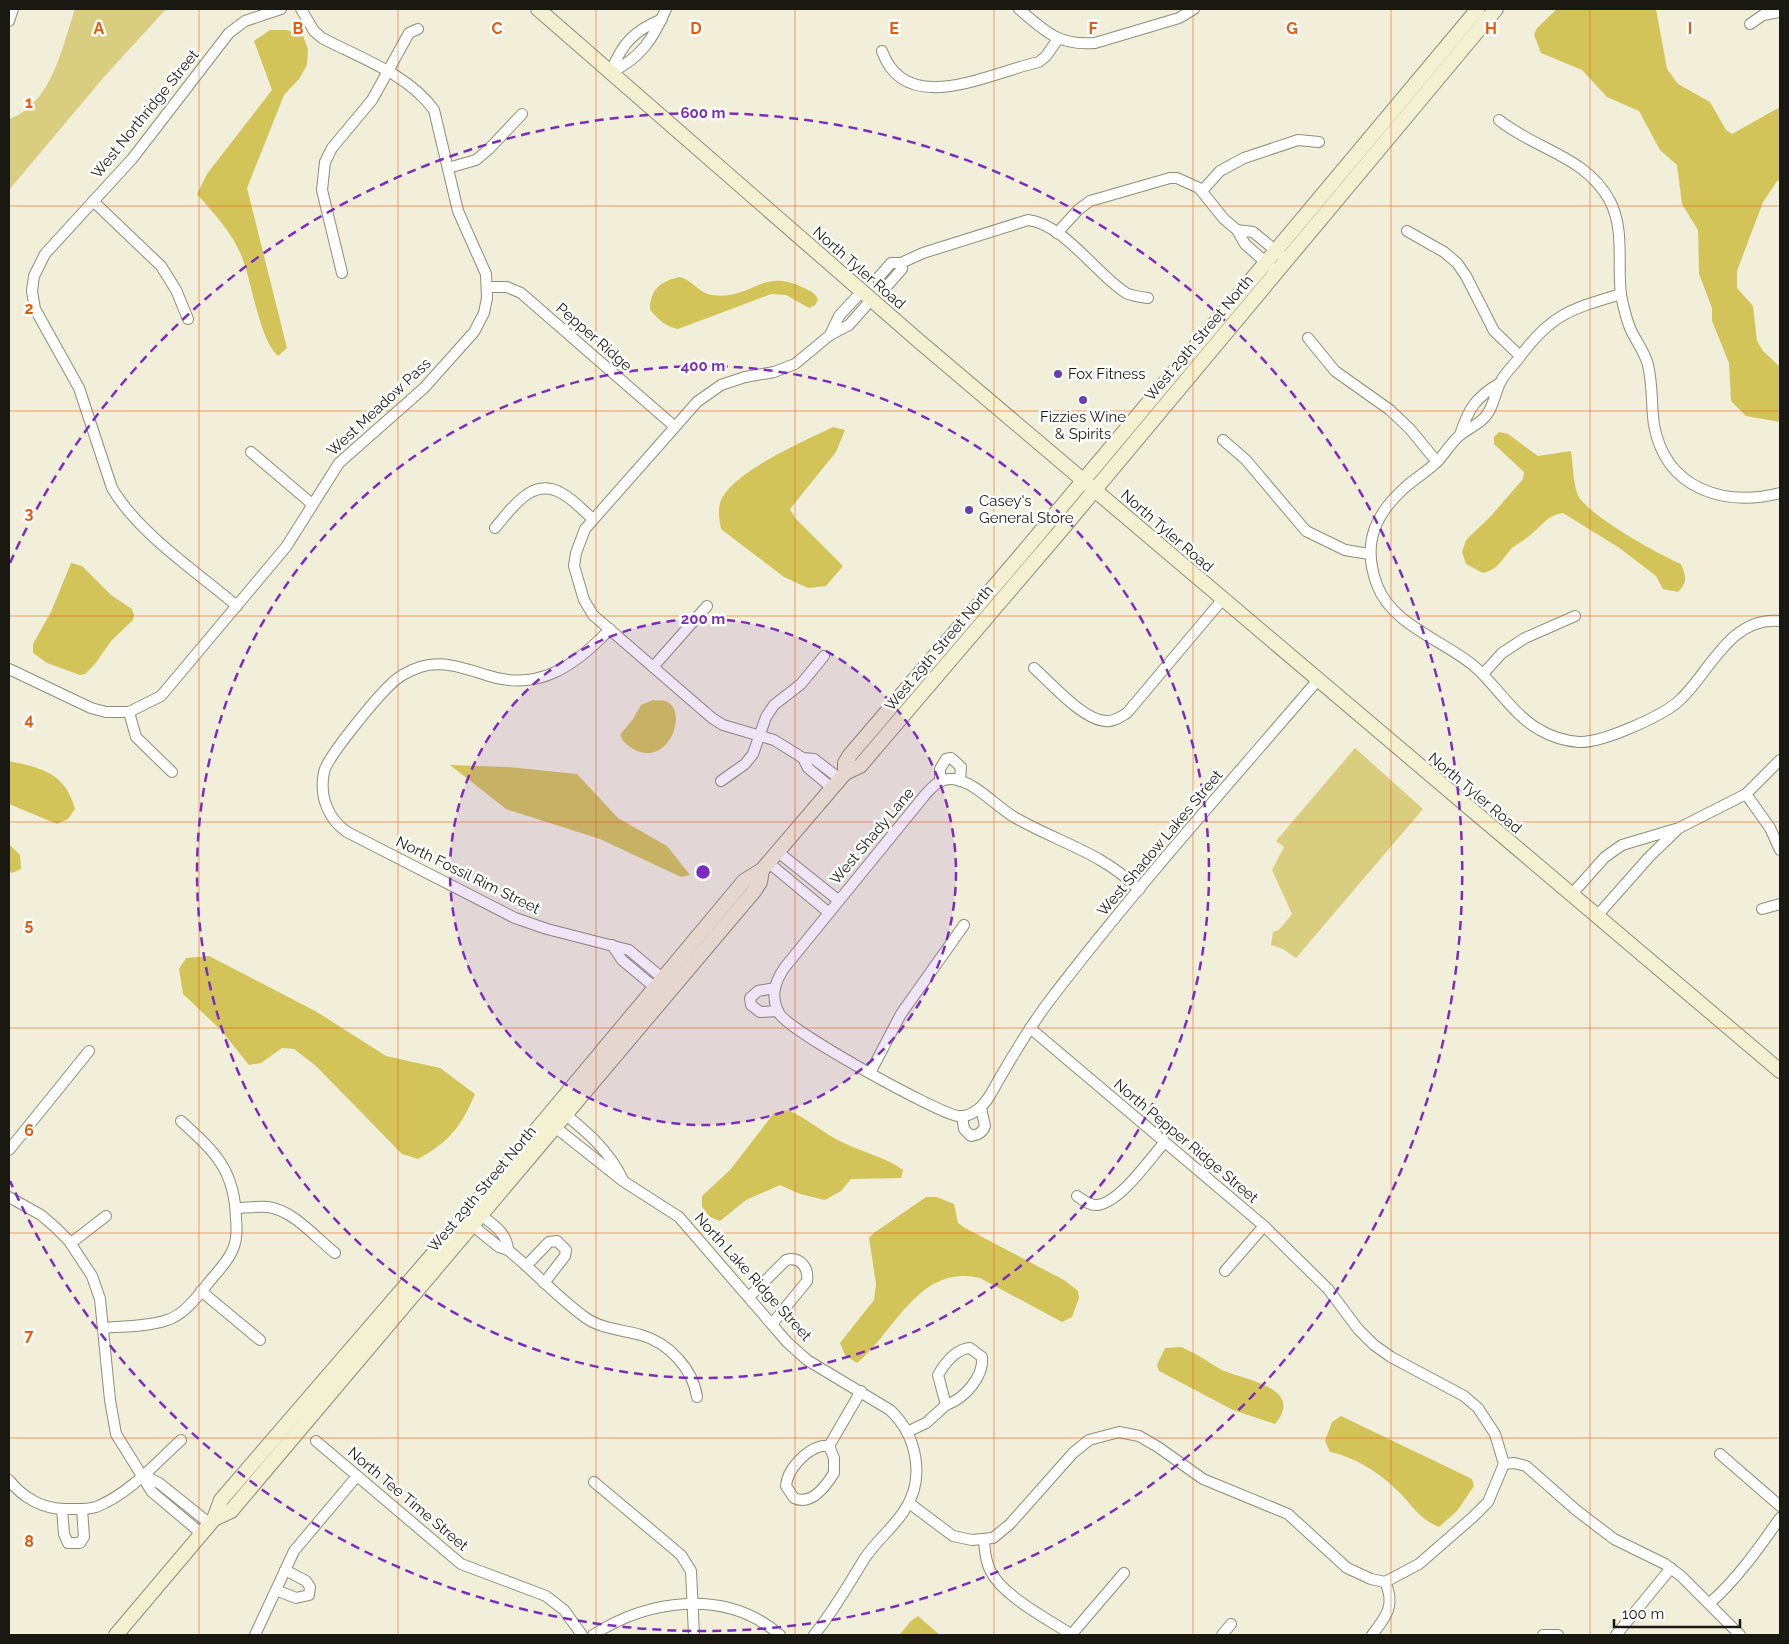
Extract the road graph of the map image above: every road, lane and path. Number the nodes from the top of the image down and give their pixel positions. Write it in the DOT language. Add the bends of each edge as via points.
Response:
graph roads {
  1 [pos="13,9"];
  2 [pos="281,9"];
  3 [pos="301,9"];
  4 [pos="538,9"];
  5 [pos="1019,9"];
  6 [pos="1194,9"];
  7 [pos="1478,9"];
  8 [pos="1496,9"];
  9 [pos="1780,12"];
  10 [pos="664,14"];
  11 [pos="9,21"];
  12 [pos="1750,24"];
  13 [pos="418,29"];
  14 [pos="1058,39"];
  15 [pos="882,51"];
  16 [pos="611,72"];
  17 [pos="388,73"];
  18 [pos="522,114"];
  19 [pos="1499,120"];
  20 [pos="1319,142"];
  21 [pos="448,168"];
  22 [pos="1202,190"];
  23 [pos="93,201"];
  24 [pos="1237,230"];
  25 [pos="1408,231"];
  26 [pos="1057,233"];
  27 [pos="1281,255"];
  28 [pos="1271,267"];
  29 [pos="342,273"];
  30 [pos="487,287"];
  31 [pos="1621,294"];
  32 [pos="867,296"];
  33 [pos="1148,298"];
  34 [pos="188,319"];
  35 [pos="1308,338"];
  36 [pos="1520,356"];
  37 [pos="1500,383"];
  38 [pos="674,426"];
  39 [pos="1460,435"];
  40 [pos="1223,440"];
  41 [pos="250,452"];
  42 [pos="1436,462"];
  43 [pos="1083,480"];
  44 [pos="1094,489"];
  45 [pos="1780,493"];
  46 [pos="312,504"];
  47 [pos="593,519"];
  48 [pos="495,528"];
  49 [pos="1369,554"];
  50 [pos="1222,600"];
  51 [pos="238,606"];
  52 [pos="707,606"];
  53 [pos="1575,616"];
  54 [pos="975,619"];
  55 [pos="1780,621"];
  56 [pos="610,629"];
  57 [pos="824,656"];
  58 [pos="653,667"];
  59 [pos="9,668"];
  60 [pos="1034,668"];
  61 [pos="1483,674"];
  62 [pos="1317,681"];
  63 [pos="129,712"];
  64 [pos="761,735"];
  65 [pos="1780,760"];
  66 [pos="172,772"];
  67 [pos="839,780"];
  68 [pos="960,781"];
  69 [pos="721,782"];
  70 [pos="940,782"];
  71 [pos="1746,794"];
  72 [pos="1679,828"];
  73 [pos="1780,850"];
  74 [pos="778,852"];
  75 [pos="766,867"];
  76 [pos="1139,890"];
  77 [pos="1571,896"];
  78 [pos="838,900"];
  79 [pos="1780,904"];
  80 [pos="1762,909"];
  81 [pos="828,912"];
  82 [pos="1596,917"];
  83 [pos="964,925"];
  84 [pos="612,945"];
  85 [pos="642,961"];
  86 [pos="634,970"];
  87 [pos="664,987"];
  88 [pos="775,988"];
  89 [pos="778,1011"];
  90 [pos="1030,1028"];
  91 [pos="89,1051"];
  92 [pos="1780,1071"];
  93 [pos="870,1073"];
  94 [pos="981,1108"];
  95 [pos="561,1111"];
  96 [pos="962,1116"];
  97 [pos="181,1122"];
  98 [pos="551,1123"];
  99 [pos="1164,1143"];
  100 [pos="9,1150"];
  101 [pos="623,1181"];
  102 [pos="1077,1196"];
  103 [pos="9,1197"];
  104 [pos="236,1208"];
  105 [pos="106,1216"];
  106 [pos="472,1216"];
  107 [pos="1264,1226"];
  108 [pos="71,1243"];
  109 [pos="335,1253"];
  110 [pos="526,1266"];
  111 [pos="1225,1271"];
  112 [pos="544,1282"];
  113 [pos="201,1291"];
  114 [pos="749,1297"];
  115 [pos="772,1324"];
  116 [pos="103,1328"];
  117 [pos="260,1340"];
  118 [pos="861,1391"];
  119 [pos="697,1398"];
  120 [pos="946,1405"];
  121 [pos="908,1432"];
  122 [pos="181,1440"];
  123 [pos="316,1441"];
  124 [pos="829,1446"];
  125 [pos="1720,1454"];
  126 [pos="1504,1464"];
  127 [pos="143,1475"];
  128 [pos="357,1476"];
  129 [pos="9,1480"];
  130 [pos="594,1482"];
  131 [pos="909,1504"];
  132 [pos="1780,1506"];
  133 [pos="62,1509"];
  134 [pos="82,1509"];
  135 [pos="1780,1518"];
  136 [pos="209,1526"];
  137 [pos="984,1540"];
  138 [pos="1671,1568"];
  139 [pos="285,1570"];
  140 [pos="1124,1573"];
  141 [pos="1385,1582"];
  142 [pos="276,1590"];
  143 [pos="1710,1603"];
  144 [pos="693,1604"];
  145 [pos="1231,1624"];
  146 [pos="116,1635"];
  147 [pos="255,1635"];
  148 [pos="582,1635"];
  149 [pos="593,1635"];
  150 [pos="694,1635"];
  151 [pos="780,1635"];
  152 [pos="814,1635"];
  153 [pos="1072,1635"];
  154 [pos="1222,1635"];
  155 [pos="1372,1635"];
  156 [pos="1543,1635"];
  157 [pos="1558,1635"];
  158 [pos="1616,1635"];
  159 [pos="1740,1635"];
  1 -- 11 [label="street"];
  2 -- 23 [label="street, West Northridge Street" via="245,22 228,33 132,159"];
  3 -- 17 [label="street, West Meadow Pass" via="322,38"];
  4 -- 16 [label="main road, North Tyler Road"];
  5 -- 14 [label="street"];
  6 -- 14 [label="street" via="1173,20 1095,43 1075,44"];
  7 -- 27 [label="main road, West 29th Street North"];
  8 -- 27 [label="main road, West 29th Street North"];
  9 -- 12 [label="street" via="1763,15"];
  10 -- 16 [label="street" via="652,38 631,62"];
  10 -- 16 [label="street" via="632,36 618,52"];
  13 -- 17 [label="street" via="409,33"];
  14 -- 15 [label="street" via="1039,62 945,88 908,81 887,63"];
  16 -- 32 [label="main road, North Tyler Road"];
  17 -- 21 [label="street, West Meadow Pass" via="411,86 434,110"];
  17 -- 29 [label="street" via="372,100 324,162 322,190"];
  18 -- 21 [label="street" via="476,160"];
  19 -- 31 [label="street" via="1512,131 1575,162 1601,187 1610,202 1620,233"];
  20 -- 22 [label="street" via="1298,140 1244,158 1220,171"];
  21 -- 30 [label="street, West Meadow Pass" via="458,211 486,274"];
  22 -- 24 [label="street" via="1224,219"];
  22 -- 26 [label="street" via="1188,182 1170,178 1099,198 1078,210"];
  23 -- 34 [label="street" via="162,266"];
  23 -- 51 [label="street, West Northridge Street" via="38,264 32,291 35,309 79,388 112,488 119,500 137,521"];
  24 -- 27 [label="street" via="1253,232"];
  24 -- 28 [label="street" via="1245,244"];
  25 -- 36 [label="street" via="1456,263 1494,330"];
  26 -- 32 [label="street" via="1046,225 1028,220 923,253 901,263 902,269 887,286 880,285"];
  26 -- 33 [label="street" via="1127,294"];
  27 -- 28 [label="main road, West 29th Street North"];
  28 -- 43 [label="main road, West 29th Street North"];
  28 -- 44 [label="main road, West 29th Street North"];
  30 -- 38 [label="street, Pepper Ridge" via="507,287 521,294"];
  30 -- 46 [label="street, West Meadow Pass" via="484,313 474,332 424,388 339,463"];
  31 -- 36 [label="street" via="1575,307 1552,321 1531,340"];
  31 -- 45 [label="street" via="1629,326 1647,362 1653,390 1654,426 1671,464 1684,479 1704,491 1731,498 1756,499"];
  32 -- 38 [label="street" via="849,325 830,335 796,364 721,385 697,402"];
  32 -- 43 [label="main road, North Tyler Road"];
  35 -- 42 [label="street" via="1335,371 1390,410 1410,429"];
  36 -- 37 [label="street"];
  37 -- 39 [label="street" via="1495,401 1485,417"];
  37 -- 39 [label="street" via="1483,393 1474,404 1466,415"];
  38 -- 47 [label="street"];
  39 -- 42 [label="street"];
  40 -- 49 [label="street" via="1246,460 1306,531 1345,550"];
  41 -- 46 [label="street"];
  42 -- 49 [label="street" via="1395,497 1381,514 1372,534"];
  43 -- 44 [label="main road, North Tyler Road"];
  43 -- 54 [label="main road, West 29th Street North"];
  44 -- 50 [label="main road, North Tyler Road"];
  44 -- 54 [label="main road, West 29th Street North"];
  46 -- 51 [label="street, West Meadow Pass" via="286,548"];
  47 -- 48 [label="street" via="564,494 544,488 522,497"];
  47 -- 56 [label="street" via="585,529 574,566 584,600 594,615"];
  49 -- 61 [label="street" via="1380,592 1390,606"];
  50 -- 60 [label="street" via="1127,713 1118,719 1107,722 1093,718"];
  50 -- 62 [label="main road, North Tyler Road"];
  51 -- 63 [label="street, West Meadow Pass" via="161,696"];
  52 -- 58 [label="street"];
  53 -- 61 [label="street" via="1525,638 1502,653"];
  54 -- 67 [label="main road, West 29th Street North" via="860,766"];
  55 -- 61 [label="street" via="1752,626 1733,636 1678,702 1660,715 1600,740 1559,739 1538,729"];
  56 -- 58 [label="street"];
  56 -- 84 [label="street, North Fossil Rim Street" via="588,653 547,676 510,680 460,666 440,664 421,667 403,675 388,687 328,764 324,771 323,789 326,806 347,832 515,918"];
  57 -- 64 [label="street" via="801,684 774,705 766,716"];
  58 -- 64 [label="street" via="723,725"];
  59 -- 63 [label="street, West Meadow Pass" via="91,708"];
  62 -- 76 [label="street, West Shadow Lakes Street"];
  62 -- 77 [label="main road, North Tyler Road"];
  63 -- 66 [label="street" via="136,737"];
  64 -- 67 [label="street" via="803,758 814,759"];
  64 -- 69 [label="street" via="745,764"];
  65 -- 71 [label="street"];
  67 -- 74 [label="main road, West 29th Street North"];
  68 -- 70 [label="street" via="948,779"];
  68 -- 70 [label="street" via="961,767 950,758 940,768"];
  68 -- 76 [label="street" via="1015,818 1099,857 1126,876"];
  70 -- 78 [label="street, West Shady Lane" via="925,795"];
  71 -- 72 [label="street"];
  71 -- 73 [label="street" via="1770,828"];
  72 -- 77 [label="street" via="1622,845 1606,857"];
  72 -- 82 [label="street"];
  74 -- 75 [label="main road, West 29th Street North"];
  74 -- 78 [label="street"];
  75 -- 81 [label="street"];
  75 -- 87 [label="main road, West 29th Street North" via="755,890"];
  76 -- 90 [label="street, West Shadow Lakes Street"];
  77 -- 82 [label="main road, North Tyler Road"];
  78 -- 81 [label="street, West Shady Lane"];
  79 -- 80 [label="street"];
  81 -- 88 [label="street" via="785,967"];
  82 -- 92 [label="main road, North Tyler Road"];
  83 -- 93 [label="street" via="901,1014"];
  84 -- 85 [label="street, North Fossil Rim Street" via="629,950"];
  84 -- 86 [label="street"];
  85 -- 86 [label="street"];
  85 -- 87 [label="street, North Fossil Rim Street"];
  86 -- 87 [label="street"];
  87 -- 95 [label="main road, West 29th Street North"];
  88 -- 89 [label="street"];
  88 -- 89 [label="street" via="758,991 750,998 751,1005 760,1012"];
  89 -- 93 [label="street" via="784,1020"];
  90 -- 94 [label="street"];
  90 -- 99 [label="street, North Pepper Ridge Street"];
  91 -- 100 [label="street"];
  93 -- 96 [label="street" via="947,1113"];
  94 -- 96 [label="street"];
  94 -- 96 [label="street" via="985,1126 975,1136 964,1129"];
  95 -- 98 [label="main road, West 29th Street North"];
  95 -- 101 [label="street" via="604,1148"];
  97 -- 104 [label="street" via="219,1158 233,1184"];
  98 -- 101 [label="street, North Lake Ridge Street"];
  98 -- 106 [label="main road, West 29th Street North"];
  99 -- 102 [label="street" via="1120,1193 1106,1202 1096,1205"];
  99 -- 107 [label="street, North Pepper Ridge Street"];
  101 -- 114 [label="street, North Lake Ridge Street" via="679,1217"];
  103 -- 108 [label="street" via="41,1215"];
  104 -- 109 [label="street" via="279,1210"];
  104 -- 113 [label="street" via="234,1247 228,1260"];
  105 -- 108 [label="street"];
  106 -- 110 [label="street" via="499,1247 508,1250"];
  106 -- 136 [label="main road, West 29th Street North" via="344,1366 231,1511"];
  107 -- 111 [label="street"];
  107 -- 126 [label="street, North Pepper Ridge Street" via="1328,1289 1374,1345 1464,1396 1478,1408 1496,1434"];
  108 -- 116 [label="street" via="92,1276 100,1299"];
  110 -- 112 [label="street"];
  110 -- 112 [label="street" via="549,1242 562,1244 565,1256"];
  112 -- 119 [label="street" via="588,1320 656,1340 672,1352 694,1379"];
  113 -- 116 [label="street" via="181,1312 168,1320"];
  113 -- 117 [label="street"];
  114 -- 115 [label="street, North Lake Ridge Street"];
  114 -- 115 [label="street" via="786,1260 792,1258 805,1266 807,1281"];
  115 -- 118 [label="street, North Lake Ridge Street" via="807,1360"];
  116 -- 127 [label="street" via="116,1434"];
  118 -- 121 [label="street, North Lake Ridge Street" via="890,1410"];
  118 -- 124 [label="street"];
  120 -- 120 [label="street" via="954,1403 979,1376 983,1367 982,1357 970,1348 955,1354 938,1375"];
  120 -- 121 [label="street"];
  121 -- 131 [label="street, North Lake Ridge Street" via="916,1463 916,1483"];
  122 -- 127 [label="street"];
  123 -- 128 [label="street, North Tee Time Street"];
  124 -- 124 [label="street" via="816,1447 790,1472 786,1486 794,1498 805,1500 812,1497 832,1477 835,1465"];
  125 -- 132 [label="street"];
  126 -- 138 [label="street" via="1526,1466 1614,1539"];
  126 -- 141 [label="street" via="1488,1502 1474,1517 1419,1564"];
  127 -- 134 [label="street" via="96,1507"];
  127 -- 136 [label="street" via="152,1492"];
  128 -- 139 [label="street" via="294,1551"];
  128 -- 148 [label="street, North Tee Time Street" via="461,1564 546,1596 564,1610"];
  129 -- 133 [label="street" via="26,1497 41,1505"];
  130 -- 144 [label="street" via="681,1555 691,1571"];
  131 -- 137 [label="street" via="953,1536"];
  131 -- 152 [label="street" via="865,1558 838,1604"];
  133 -- 134 [label="street"];
  133 -- 134 [label="street" via="64,1534 68,1542 74,1544 80,1543 84,1537"];
  135 -- 143 [label="street" via="1752,1558"];
  136 -- 146 [label="main road, West 29th Street North"];
  137 -- 141 [label="street" via="993,1538 1010,1524 1073,1453 1089,1440 1119,1432 1140,1436 1203,1479 1288,1514 1347,1568"];
  137 -- 153 [label="street" via="990,1571 1000,1585"];
  138 -- 143 [label="street"];
  138 -- 158 [label="street"];
  139 -- 142 [label="street"];
  139 -- 142 [label="street" via="306,1582 310,1587 308,1595 296,1598"];
  140 -- 153 [label="street"];
  141 -- 155 [label="street" via="1391,1593 1389,1609"];
  142 -- 147 [label="street"];
  143 -- 159 [label="street"];
  144 -- 149 [label="street" via="673,1605 625,1617"];
  144 -- 150 [label="street"];
  144 -- 151 [label="street" via="738,1610"];
  145 -- 154 [label="street"];
  156 -- 157 [label="street"];
}
